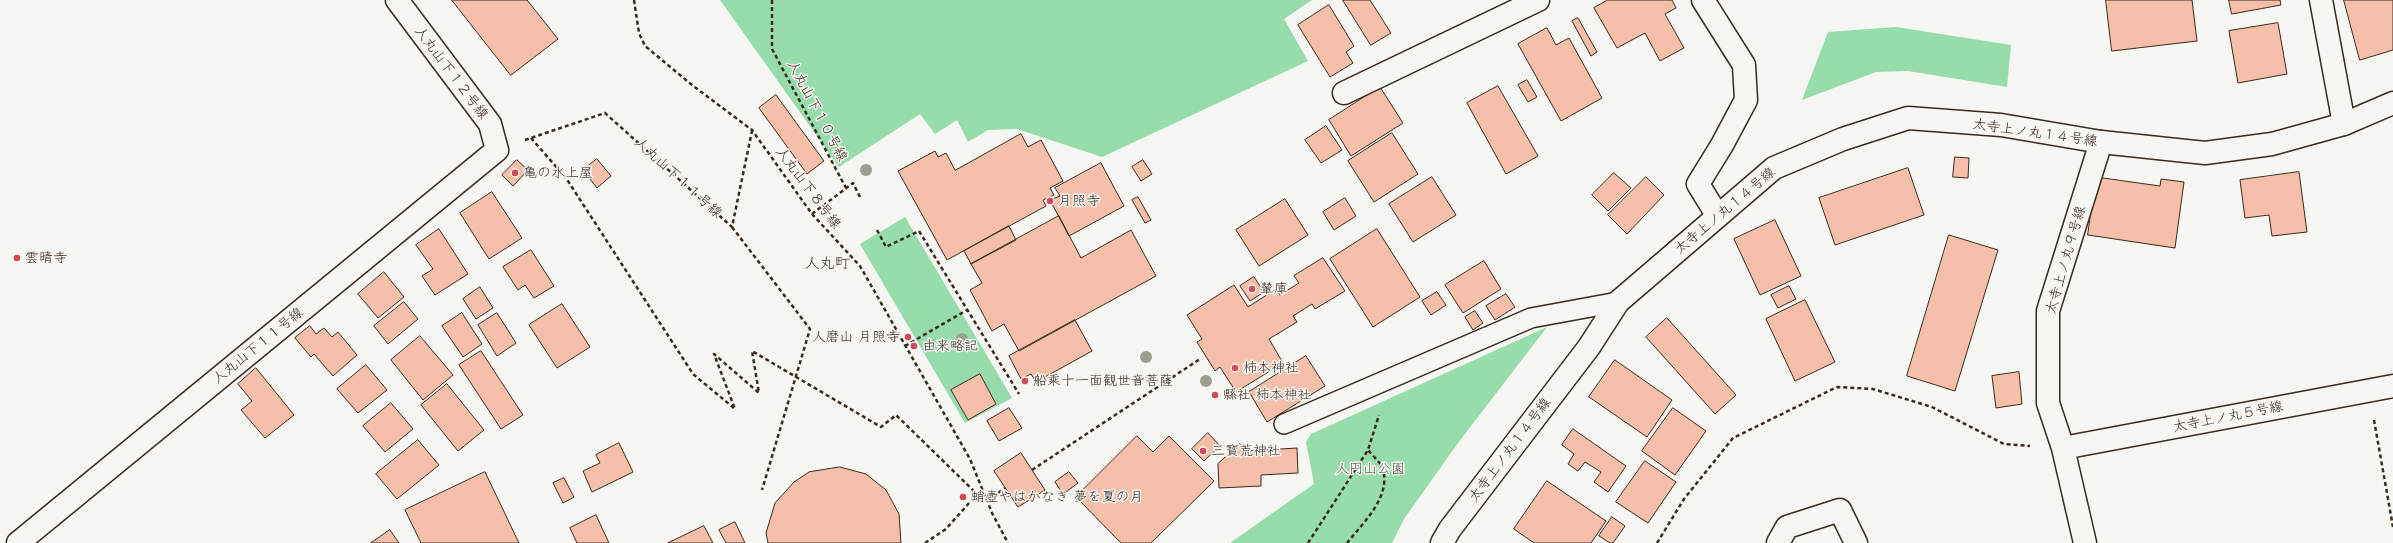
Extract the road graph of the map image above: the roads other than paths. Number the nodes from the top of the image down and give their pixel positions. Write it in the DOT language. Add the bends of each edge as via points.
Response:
graph roads {
  1 [pos="397,0"];
  2 [pos="1538,0"];
  3 [pos="1703,0"];
  4 [pos="2321,0"];
  5 [pos="1344,93"];
  6 [pos="2393,103"];
  7 [pos="2344,124"];
  8 [pos="2101,142"];
  9 [pos="497,150"];
  10 [pos="1718,215"];
  11 [pos="1618,302"];
  12 [pos="2393,386"];
  13 [pos="1284,424"];
  14 [pos="2063,448"];
  15 [pos="18,543"];
  16 [pos="1442,543"];
  17 [pos="1778,543"];
  18 [pos="1856,543"];
  19 [pos="2085,543"];
  1 -- 9 [label="street, 人丸山下１２号線" via="490,124"];
  2 -- 5 [label="street"];
  3 -- 10 [label="street" via="1744,65 1746,100 1698,184"];
  4 -- 7 [label="street"];
  6 -- 7 [label="street, 太寺上ノ丸１４号線"];
  7 -- 8 [label="street, 太寺上ノ丸１４号線" via="2272,144 2204,153"];
  8 -- 10 [label="street, 太寺上ノ丸１４号線" via="2001,125 1908,118 1844,139 1774,168"];
  8 -- 14 [label="street, 太寺上ノ丸９号線" via="2048,311 2048,403"];
  9 -- 15 [label="street, 人丸山下１１号線"];
  10 -- 11 [label="street, 太寺上ノ丸１４号線"];
  11 -- 13 [label="lane" via="1531,318"];
  11 -- 16 [label="street, 太寺上ノ丸１４号線" via="1589,347"];
  12 -- 14 [label="street, 太寺上ノ丸５号線"];
  14 -- 19 [label="street, 太寺上ノ丸９号線"];
  17 -- 18 [label="street" via="1787,527 1840,510"];
}
